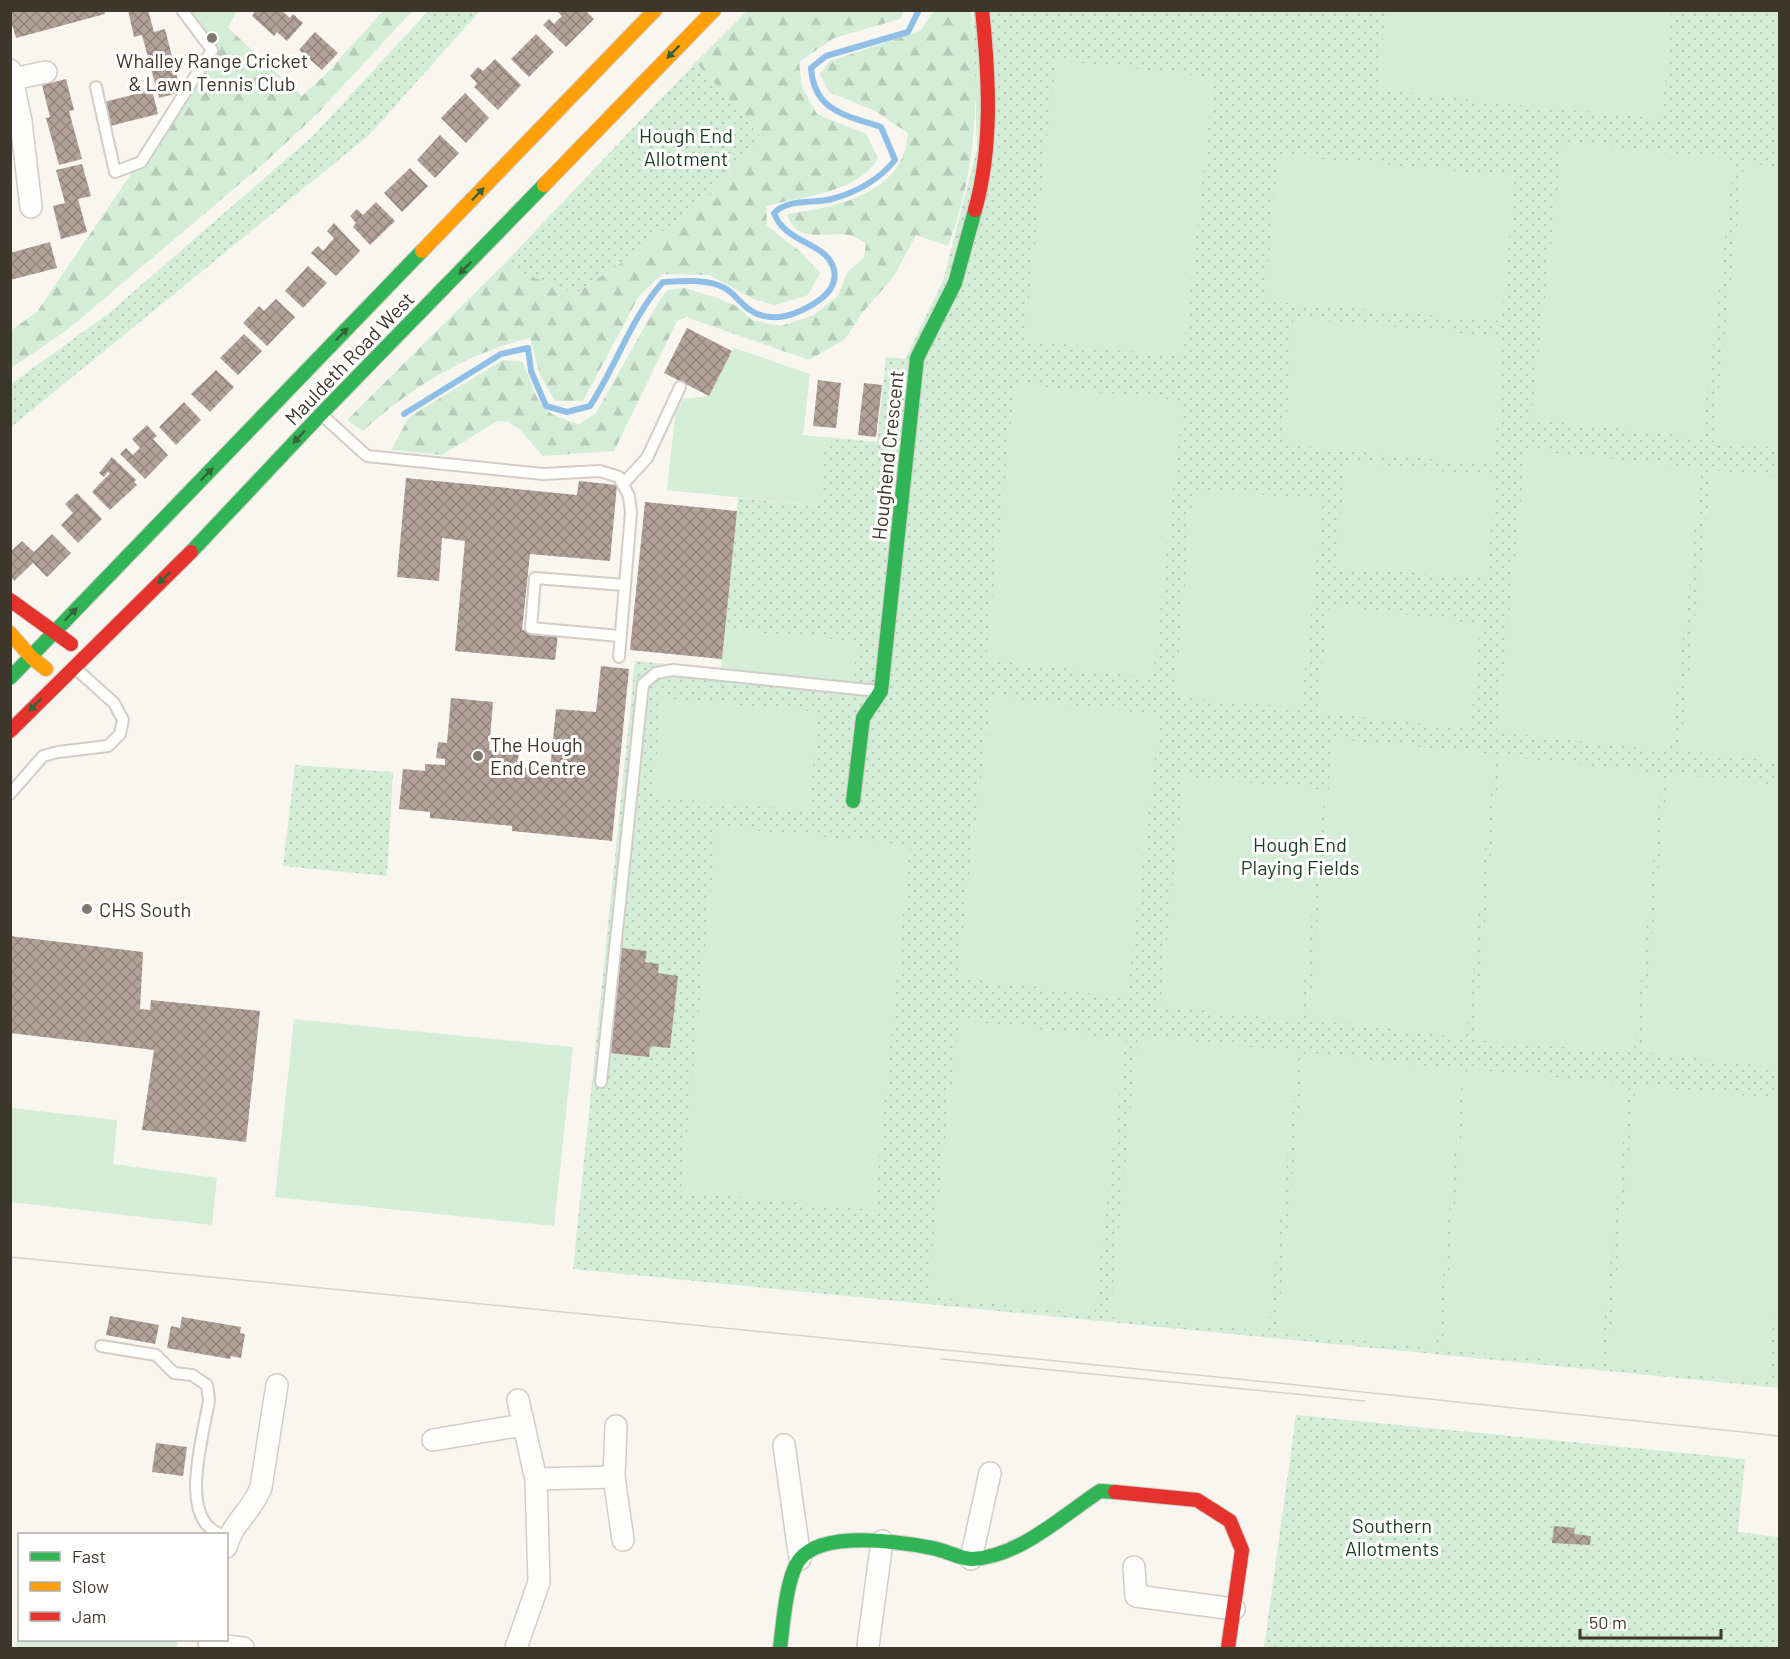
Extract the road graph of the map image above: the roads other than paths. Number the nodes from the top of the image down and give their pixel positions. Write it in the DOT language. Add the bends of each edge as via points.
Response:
graph roads {
  1 [pos="182,10"];
  2 [pos="655,10"];
  3 [pos="714,10"];
  4 [pos="982,10"];
  5 [pos="46,72"];
  6 [pos="12,74"];
  7 [pos="96,87"];
  8 [pos="31,207"];
  9 [pos="680,387"];
  10 [pos="321,414"];
  11 [pos="624,483"];
  12 [pos="624,585"];
  13 [pos="10,600"];
  14 [pos="54,632"];
  15 [pos="10,633"];
  16 [pos="620,636"];
  17 [pos="86,656"];
  18 [pos="31,657"];
  19 [pos="619,657"];
  20 [pos="74,667"];
  21 [pos="10,678"];
  22 [pos="60,680"];
  23 [pos="881,691"];
  24 [pos="10,731"];
  25 [pos="10,794"];
  26 [pos="854,801"];
  27 [pos="601,1082"];
  28 [pos="101,1346"];
  29 [pos="278,1385"];
  30 [pos="518,1400"];
  31 [pos="523,1425"];
  32 [pos="616,1426"];
  33 [pos="434,1440"];
  34 [pos="784,1445"];
  35 [pos="990,1473"];
  36 [pos="614,1477"];
  37 [pos="536,1479"];
  38 [pos="214,1533"];
  39 [pos="228,1535"];
  40 [pos="623,1540"];
  41 [pos="882,1541"];
  42 [pos="800,1559"];
  43 [pos="972,1559"];
  44 [pos="1134,1567"];
  45 [pos="1234,1609"];
  46 [pos="209,1644"];
  47 [pos="868,1646"];
  48 [pos="243,1648"];
  49 [pos="516,1648"];
  50 [pos="780,1648"];
  51 [pos="1228,1648"];
  1 -- 7 [label="lane" via="212,50 141,162 116,172"];
  14 -- 2 [label="street, Mauldeth Road West, one-way"];
  3 -- 10 [label="street, Mauldeth Road West, one-way"];
  4 -- 23 [label="street, Houghend Crescent" via="988,67 981,189 955,283 917,358"];
  5 -- 6 [label="street"];
  6 -- 8 [label="street"];
  9 -- 11 [label="lane" via="647,458"];
  10 -- 11 [label="lane" via="367,456 543,474 600,471 609,472"];
  10 -- 17 [label="street, Mauldeth Road West, one-way" via="183,561"];
  11 -- 12 [label="lane" via="631,513"];
  12 -- 16 [label="lane"];
  12 -- 16 [label="lane" via="535,578 531,628"];
  13 -- 14 [label="street"];
  14 -- 17 [label="street"];
  14 -- 18 [label="street, Mauldeth Road West"];
  15 -- 18 [label="street"];
  16 -- 19 [label="lane"];
  17 -- 20 [label="street, Mauldeth Road West"];
  18 -- 21 [label="street, Mauldeth Road West"];
  18 -- 22 [label="street"];
  20 -- 22 [label="street, Mauldeth Road West"];
  20 -- 25 [label="lane" via="114,703 123,720 120,734 108,746 43,756"];
  22 -- 24 [label="street, Mauldeth Road West, one-way"];
  23 -- 26 [label="street, Houghend Crescent" via="863,718"];
  23 -- 27 [label="lane" via="673,670 656,672 643,684"];
  28 -- 38 [label="lane" via="156,1355 174,1373 192,1376 207,1385 209,1400 195,1496 201,1521"];
  29 -- 39 [label="street" via="261,1487 256,1502"];
  30 -- 31 [label="street"];
  31 -- 33 [label="street"];
  31 -- 37 [label="street"];
  32 -- 36 [label="street"];
  34 -- 42 [label="street"];
  35 -- 43 [label="street"];
  36 -- 37 [label="street"];
  36 -- 40 [label="street"];
  37 -- 49 [label="street" via="539,1582"];
  41 -- 42 [label="street" via="843,1541 822,1546"];
  41 -- 43 [label="street" via="934,1548"];
  41 -- 47 [label="street"];
  42 -- 50 [label="street" via="788,1589"];
  43 -- 45 [label="street" via="1015,1548 1100,1491 1197,1500 1230,1521 1237,1532 1242,1550"];
  44 -- 45 [label="street" via="1136,1596"];
  45 -- 51 [label="street"];
  46 -- 48 [label="street"];
}
